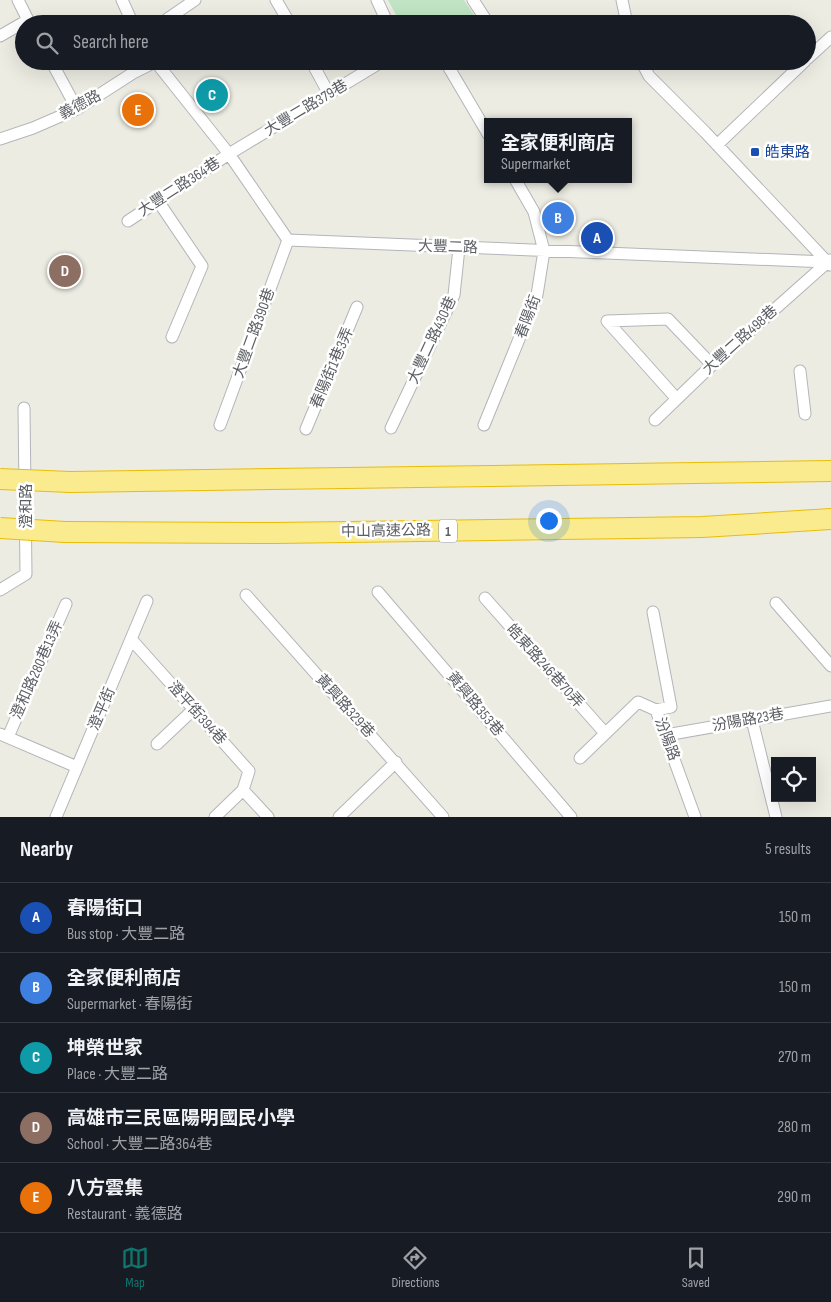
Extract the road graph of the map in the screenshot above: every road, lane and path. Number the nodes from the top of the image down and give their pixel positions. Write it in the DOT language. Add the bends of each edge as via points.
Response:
graph roads {
  1 [pos="18,0"];
  2 [pos="122,0"];
  3 [pos="195,0"];
  4 [pos="276,0"];
  5 [pos="377,0"];
  6 [pos="474,0"];
  7 [pos="622,0"];
  8 [pos="26,15"];
  9 [pos="129,15"];
  10 [pos="173,15"];
  11 [pos="285,15"];
  12 [pos="384,15"];
  13 [pos="483,15"];
  14 [pos="625,15"];
  15 [pos="15,29"];
  16 [pos="0,36"];
  17 [pos="831,37"];
  18 [pos="816,51"];
  19 [pos="56,70"];
  20 [pos="140,70"];
  21 [pos="162,70"];
  22 [pos="316,70"];
  23 [pos="368,70"];
  24 [pos="450,70"];
  25 [pos="646,70"];
  26 [pos="796,70"];
  27 [pos="329,94"];
  28 [pos="77,109"];
  29 [pos="484,127"];
  30 [pos="0,139"];
  31 [pos="717,145"];
  32 [pos="230,154"];
  33 [pos="517,183"];
  34 [pos="158,201"];
  35 [pos="128,221"];
  36 [pos="288,240"];
  37 [pos="459,248"];
  38 [pos="544,251"];
  39 [pos="830,262"];
  40 [pos="357,307"];
  41 [pos="172,337"];
  42 [pos="712,365"];
  43 [pos="800,371"];
  44 [pos="676,398"];
  45 [pos="24,408"];
  46 [pos="806,414"];
  47 [pos="655,420"];
  48 [pos="220,425"];
  49 [pos="484,425"];
  50 [pos="391,428"];
  51 [pos="306,429"];
  52 [pos="831,471"];
  53 [pos="0,479"];
  54 [pos="831,519"];
  55 [pos="0,528"];
  56 [pos="0,590"];
  57 [pos="378,592"];
  58 [pos="246,595"];
  59 [pos="485,598"];
  60 [pos="148,601"];
  61 [pos="776,603"];
  62 [pos="66,604"];
  63 [pos="653,612"];
  64 [pos="131,639"];
  65 [pos="831,666"];
  66 [pos="831,706"];
  67 [pos="194,708"];
  68 [pos="656,710"];
  69 [pos="752,720"];
  70 [pos="605,733"];
  71 [pos="4,735"];
  72 [pos="666,735"];
  73 [pos="157,744"];
  74 [pos="580,758"];
  75 [pos="396,762"];
  76 [pos="77,767"];
  77 [pos="243,790"];
  78 [pos="56,817"];
  79 [pos="214,817"];
  80 [pos="268,817"];
  81 [pos="339,817"];
  82 [pos="443,817"];
  83 [pos="571,817"];
  84 [pos="695,817"];
  85 [pos="776,817"];
  1 -- 8 [label="street"];
  2 -- 9 [label="street"];
  3 -- 10 [label="street"];
  4 -- 11 [label="street"];
  5 -- 12 [label="street"];
  6 -- 13 [label="street"];
  7 -- 14 [label="street"];
  15 -- 16 [label="street"];
  17 -- 18 [label="street"];
  19 -- 28 [label="street"];
  20 -- 28 [label="street, 義德路"];
  21 -- 32 [label="street"];
  22 -- 27 [label="street"];
  23 -- 27 [label="street, 大豐二路379巷"];
  24 -- 29 [label="street"];
  25 -- 31 [label="street"];
  26 -- 31 [label="street"];
  27 -- 32 [label="street, 大豐二路379巷"];
  28 -- 30 [label="street, 義德路"];
  31 -- 39 [label="street"];
  32 -- 34 [label="street, 大豐二路364巷"];
  32 -- 36 [label="street"];
  33 -- 38 [label="street, 春陽街" via="534,212"];
  34 -- 35 [label="street, 大豐二路364巷"];
  34 -- 41 [label="street" via="202,266"];
  36 -- 37 [label="street, 大豐二路"];
  36 -- 48 [label="street, 大豐二路390巷"];
  37 -- 38 [label="street, 大豐二路"];
  37 -- 50 [label="street, 大豐二路430巷" via="454,295"];
  38 -- 39 [label="street, 大豐二路"];
  38 -- 49 [label="street, 春陽街" via="538,296"];
  39 -- 42 [label="street, 大豐二路498巷"];
  40 -- 51 [label="street, 春陽街1巷3弄"];
  42 -- 44 [label="street, 大豐二路498巷"];
  42 -- 44 [label="street" via="668,319 607,321"];
  43 -- 46 [label="street"];
  44 -- 47 [label="street, 大豐二路498巷"];
  45 -- 56 [label="street, 澄和路" via="26,574"];
  52 -- 53 [label="highway, bridge" via="70,482"];
  54 -- 55 [label="highway, 中山高速公路 / 1, bridge" via="702,527 275,533 65,532"];
  57 -- 83 [label="street, 黃興路353巷"];
  58 -- 75 [label="street, 黃興路329巷"];
  59 -- 70 [label="street, 皓東路246巷70弄"];
  60 -- 64 [label="street, 澄平街"];
  61 -- 65 [label="street"];
  62 -- 71 [label="street, 澄和路280巷13弄"];
  63 -- 68 [label="street, 汾陽路" via="671,707"];
  64 -- 67 [label="street, 澄平街394巷"];
  64 -- 76 [label="street, 澄平街"];
  66 -- 69 [label="street, 汾陽路23巷"];
  67 -- 73 [label="street"];
  67 -- 77 [label="street, 澄平街394巷" via="249,771"];
  68 -- 70 [label="street" via="638,702"];
  68 -- 72 [label="street, 汾陽路"];
  69 -- 72 [label="street, 汾陽路23巷"];
  69 -- 85 [label="street"];
  70 -- 74 [label="street"];
  71 -- 76 [label="street"];
  72 -- 84 [label="street, 汾陽路"];
  75 -- 81 [label="street"];
  75 -- 82 [label="street, 黃興路329巷"];
  76 -- 78 [label="street, 澄平街"];
  77 -- 79 [label="street"];
  77 -- 80 [label="street"];
}
